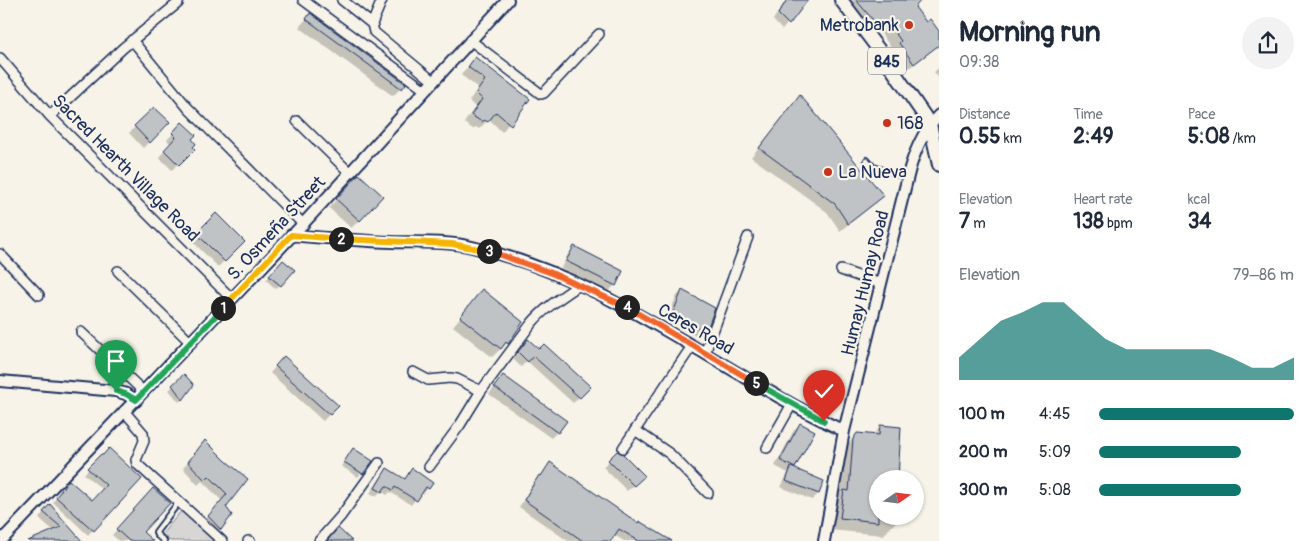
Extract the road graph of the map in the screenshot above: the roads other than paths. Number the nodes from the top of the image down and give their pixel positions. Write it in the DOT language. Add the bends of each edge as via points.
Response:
graph roads {
  1 [pos="179,0"];
  2 [pos="303,0"];
  3 [pos="342,0"];
  4 [pos="382,0"];
  5 [pos="508,0"];
  6 [pos="841,0"];
  7 [pos="372,24"];
  8 [pos="599,34"];
  9 [pos="132,40"];
  10 [pos="470,40"];
  11 [pos="0,58"];
  12 [pos="433,81"];
  13 [pos="425,90"];
  14 [pos="50,116"];
  15 [pos="934,119"];
  16 [pos="297,121"];
  17 [pos="867,160"];
  18 [pos="939,165"];
  19 [pos="350,173"];
  20 [pos="908,178"];
  21 [pos="304,224"];
  22 [pos="291,235"];
  23 [pos="748,237"];
  24 [pos="0,254"];
  25 [pos="841,270"];
  26 [pos="118,271"];
  27 [pos="881,284"];
  28 [pos="579,285"];
  29 [pos="39,295"];
  30 [pos="232,299"];
  31 [pos="81,332"];
  32 [pos="190,343"];
  33 [pos="692,346"];
  34 [pos="705,353"];
  35 [pos="413,372"];
  36 [pos="0,381"];
  37 [pos="481,391"];
  38 [pos="144,392"];
  39 [pos="136,400"];
  40 [pos="792,404"];
  41 [pos="124,411"];
  42 [pos="635,430"];
  43 [pos="844,431"];
  44 [pos="623,448"];
  45 [pos="767,448"];
  46 [pos="379,463"];
  47 [pos="429,467"];
  48 [pos="708,492"];
  49 [pos="178,503"];
  50 [pos="2,541"];
  51 [pos="164,541"];
  52 [pos="222,541"];
  53 [pos="319,541"];
  54 [pos="824,541"];
  1 -- 9 [label="street"];
  2 -- 13 [label="street"];
  3 -- 7 [label="street"];
  4 -- 7 [label="street"];
  5 -- 10 [label="street, S. Osmeña Street"];
  6 -- 15 [label="main road, 845"];
  7 -- 12 [label="street" via="374,32"];
  8 -- 10 [label="street" via="541,94"];
  9 -- 14 [label="street"];
  9 -- 21 [label="street" via="188,108"];
  10 -- 12 [label="street, S. Osmeña Street"];
  11 -- 14 [label="street, Sacred Hearth Village Road"];
  12 -- 13 [label="street, S. Osmeña Street"];
  13 -- 19 [label="street, S. Osmeña Street"];
  14 -- 30 [label="street, Sacred Hearth Village Road"];
  15 -- 18 [label="main road, 845"];
  15 -- 20 [label="street, Humay Humay Road" via="916,151"];
  16 -- 19 [label="street"];
  17 -- 20 [label="lane" via="873,167"];
  19 -- 21 [label="street, S. Osmeña Street"];
  20 -- 27 [label="street, Humay Humay Road"];
  21 -- 22 [label="street, S. Osmeña Street"];
  22 -- 28 [label="street, Ceres Road" via="471,246"];
  22 -- 30 [label="street, S. Osmeña Street"];
  23 -- 34 [label="street"];
  24 -- 29 [label="street"];
  25 -- 27 [label="street"];
  26 -- 32 [label="street"];
  27 -- 43 [label="street, Humay Humay Road"];
  28 -- 33 [label="street, Ceres Road" via="626,306"];
  28 -- 37 [label="street" via="537,317"];
  30 -- 32 [label="street, S. Osmeña Street"];
  31 -- 38 [label="street"];
  32 -- 38 [label="street, S. Osmeña Street"];
  33 -- 34 [label="street, Ceres Road"];
  33 -- 42 [label="street"];
  34 -- 40 [label="street, Ceres Road"];
  35 -- 37 [label="street" via="428,380 457,379"];
  36 -- 39 [label="street" via="116,391"];
  37 -- 47 [label="street"];
  38 -- 39 [label="street, S. Osmeña Street"];
  39 -- 41 [label="street, S. Osmeña Street"];
  40 -- 43 [label="street, Ceres Road"];
  40 -- 45 [label="street"];
  41 -- 49 [label="street" via="143,433 137,464"];
  41 -- 50 [label="street, S. Osmeña Street"];
  42 -- 44 [label="street"];
  42 -- 48 [label="street" via="670,454"];
  43 -- 54 [label="street, Humay Humay Road"];
  46 -- 53 [label="street"];
  49 -- 51 [label="lane" via="156,532"];
  49 -- 52 [label="street"];
}
